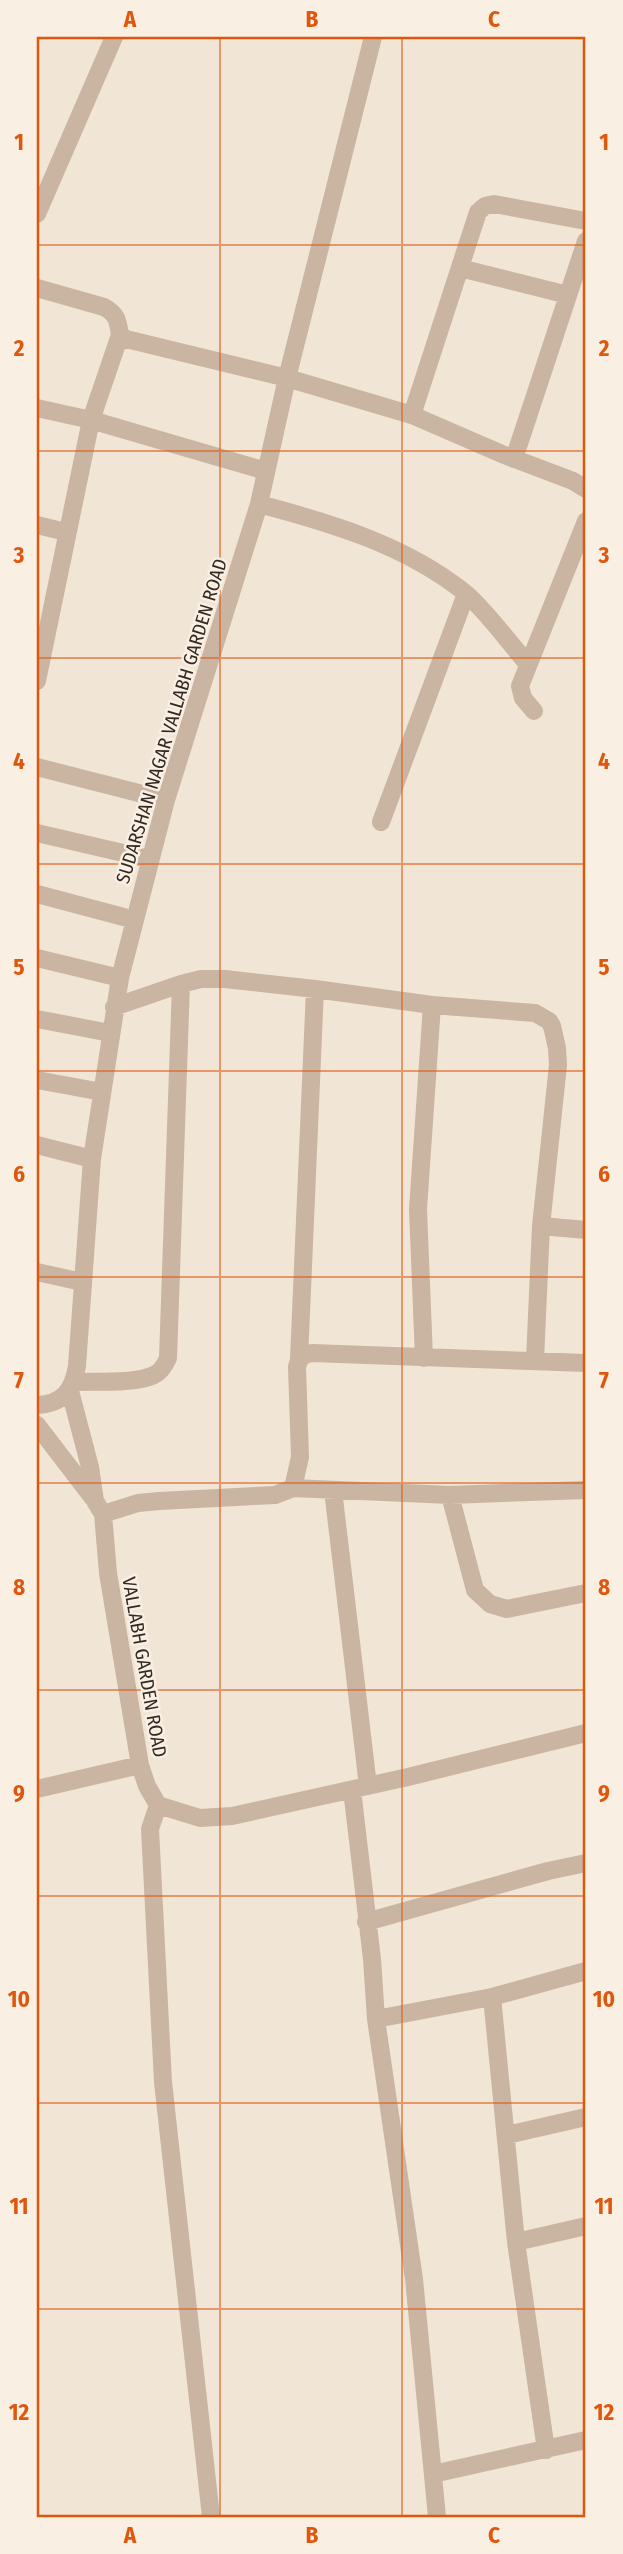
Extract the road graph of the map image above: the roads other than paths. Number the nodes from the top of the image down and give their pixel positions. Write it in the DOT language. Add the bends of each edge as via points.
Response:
graph roads {
  1 [pos="114,37"];
  2 [pos="373,37"];
  3 [pos="37,214"];
  4 [pos="586,221"];
  5 [pos="586,241"];
  6 [pos="460,268"];
  7 [pos="37,288"];
  8 [pos="568,295"];
  9 [pos="120,335"];
  10 [pos="287,378"];
  11 [pos="37,408"];
  12 [pos="412,415"];
  13 [pos="91,420"];
  14 [pos="514,459"];
  15 [pos="266,471"];
  16 [pos="586,489"];
  17 [pos="259,504"];
  18 [pos="586,522"];
  19 [pos="37,525"];
  20 [pos="66,532"];
  21 [pos="466,594"];
  22 [pos="40,645"];
  23 [pos="528,664"];
  24 [pos="37,681"];
  25 [pos="534,711"];
  26 [pos="37,766"];
  27 [pos="166,800"];
  28 [pos="381,822"];
  29 [pos="37,833"];
  30 [pos="149,859"];
  31 [pos="37,894"];
  32 [pos="135,920"];
  33 [pos="37,958"];
  34 [pos="120,978"];
  35 [pos="181,984"];
  36 [pos="315,989"];
  37 [pos="432,1005"];
  38 [pos="114,1007"];
  39 [pos="37,1019"];
  40 [pos="110,1033"];
  41 [pos="37,1080"];
  42 [pos="102,1092"];
  43 [pos="37,1145"];
  44 [pos="92,1158"];
  45 [pos="541,1226"];
  46 [pos="586,1230"];
  47 [pos="37,1272"];
  48 [pos="82,1282"];
  49 [pos="424,1358"];
  50 [pos="299,1359"];
  51 [pos="535,1360"];
  52 [pos="586,1363"];
  53 [pos="72,1386"];
  54 [pos="37,1405"];
  55 [pos="37,1425"];
  56 [pos="293,1488"];
  57 [pos="332,1490"];
  58 [pos="586,1490"];
  59 [pos="450,1495"];
  60 [pos="99,1508"];
  61 [pos="586,1593"];
  62 [pos="586,1733"];
  63 [pos="140,1765"];
  64 [pos="360,1788"];
  65 [pos="37,1789"];
  66 [pos="158,1805"];
  67 [pos="586,1863"];
  68 [pos="366,1922"];
  69 [pos="586,1971"];
  70 [pos="492,1997"];
  71 [pos="376,2019"];
  72 [pos="586,2117"];
  73 [pos="507,2134"];
  74 [pos="586,2226"];
  75 [pos="516,2242"];
  76 [pos="586,2440"];
  77 [pos="546,2450"];
  78 [pos="433,2474"];
  79 [pos="212,2517"];
  80 [pos="437,2517"];
  1 -- 3 [label="street"];
  2 -- 10 [label="street, SUDARSHAN NAGAR VALLABH GARDEN ROAD"];
  4 -- 6 [label="street" via="485,206 478,212"];
  5 -- 8 [label="street"];
  6 -- 8 [label="street"];
  6 -- 12 [label="street"];
  7 -- 9 [label="street" via="113,312"];
  8 -- 14 [label="street"];
  9 -- 10 [label="street"];
  9 -- 13 [label="street"];
  10 -- 12 [label="street"];
  10 -- 15 [label="street, SUDARSHAN NAGAR VALLABH GARDEN ROAD"];
  11 -- 13 [label="street"];
  12 -- 14 [label="street"];
  13 -- 15 [label="street"];
  13 -- 20 [label="street"];
  14 -- 16 [label="street"];
  15 -- 17 [label="street, SUDARSHAN NAGAR VALLABH GARDEN ROAD"];
  17 -- 21 [label="street" via="335,524 377,542 439,574"];
  17 -- 27 [label="street, SUDARSHAN NAGAR VALLABH GARDEN ROAD"];
  18 -- 23 [label="street"];
  19 -- 20 [label="street"];
  20 -- 22 [label="street"];
  21 -- 23 [label="street"];
  21 -- 28 [label="street"];
  22 -- 24 [label="street"];
  23 -- 25 [label="street" via="520,692"];
  26 -- 27 [label="street"];
  27 -- 30 [label="street, SUDARSHAN NAGAR VALLABH GARDEN ROAD"];
  29 -- 30 [label="street"];
  30 -- 32 [label="street, SUDARSHAN NAGAR VALLABH GARDEN ROAD"];
  31 -- 32 [label="street"];
  32 -- 34 [label="street, SUDARSHAN NAGAR VALLABH GARDEN ROAD"];
  33 -- 34 [label="street"];
  34 -- 38 [label="street, SUDARSHAN NAGAR VALLABH GARDEN ROAD"];
  35 -- 36 [label="street" via="225,979"];
  35 -- 38 [label="street"];
  35 -- 53 [label="street" via="169,1358 154,1375"];
  36 -- 37 [label="street"];
  36 -- 50 [label="street"];
  37 -- 45 [label="street" via="535,1013 552,1026 558,1065"];
  37 -- 49 [label="street" via="418,1209"];
  38 -- 40 [label="street, SUDARSHAN NAGAR VALLABH GARDEN ROAD"];
  39 -- 40 [label="street"];
  40 -- 42 [label="street, SUDARSHAN NAGAR VALLABH GARDEN ROAD"];
  41 -- 42 [label="street"];
  42 -- 44 [label="street, SUDARSHAN NAGAR VALLABH GARDEN ROAD"];
  43 -- 44 [label="street"];
  44 -- 48 [label="street, SUDARSHAN NAGAR VALLABH GARDEN ROAD"];
  45 -- 46 [label="street"];
  45 -- 51 [label="street"];
  47 -- 48 [label="street"];
  48 -- 53 [label="street, SUDARSHAN NAGAR VALLABH GARDEN ROAD"];
  49 -- 50 [label="street" via="312,1353"];
  49 -- 51 [label="street"];
  50 -- 56 [label="street" via="300,1457"];
  51 -- 52 [label="street"];
  53 -- 54 [label="street" via="55,1402"];
  53 -- 60 [label="street, VALLABH GARDEN ROAD"];
  55 -- 60 [label="street"];
  56 -- 57 [label="street"];
  56 -- 60 [label="street" via="275,1495 159,1500"];
  57 -- 59 [label="street"];
  57 -- 64 [label="street"];
  58 -- 59 [label="street"];
  59 -- 61 [label="street" via="475,1590 490,1604 507,1609"];
  60 -- 63 [label="street, VALLABH GARDEN ROAD"];
  62 -- 64 [label="street"];
  63 -- 65 [label="street"];
  63 -- 66 [label="street, VALLABH GARDEN ROAD"];
  64 -- 66 [label="street" via="216,1819"];
  64 -- 68 [label="street"];
  66 -- 79 [label="street" via="150,1829 163,2082"];
  67 -- 68 [label="street"];
  68 -- 71 [label="street"];
  69 -- 70 [label="street"];
  70 -- 71 [label="street"];
  70 -- 73 [label="street"];
  71 -- 78 [label="street" via="414,2279"];
  72 -- 73 [label="street"];
  73 -- 75 [label="street"];
  74 -- 75 [label="street"];
  75 -- 77 [label="street"];
  76 -- 77 [label="street"];
  77 -- 78 [label="street"];
  78 -- 80 [label="street"];
}
